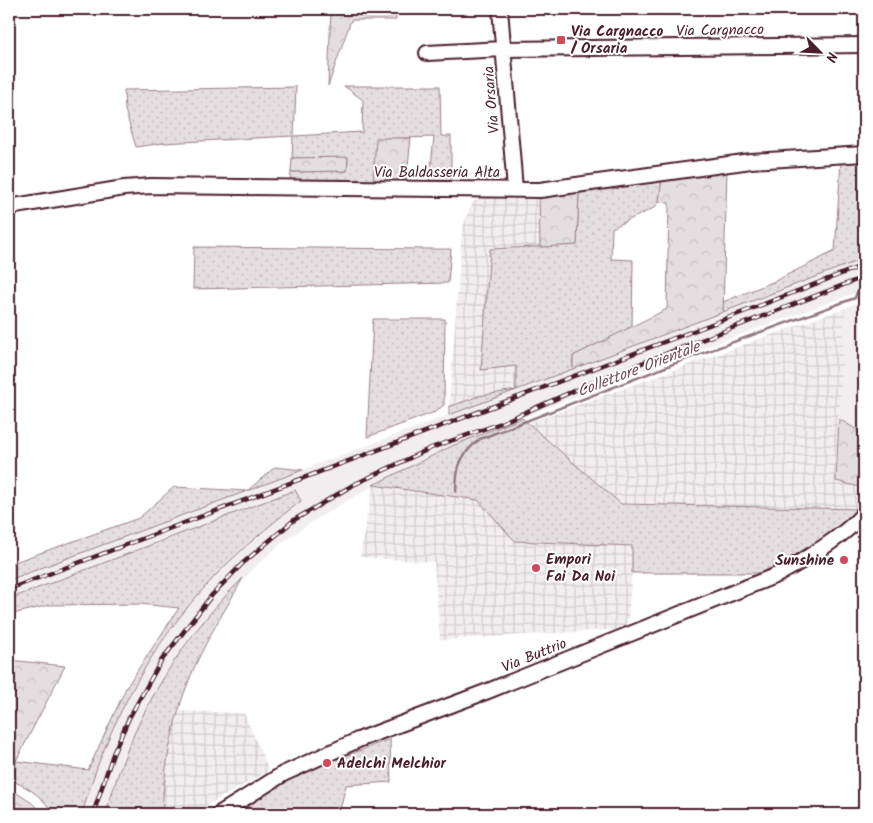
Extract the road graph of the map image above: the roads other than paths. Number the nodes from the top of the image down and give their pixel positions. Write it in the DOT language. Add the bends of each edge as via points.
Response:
graph roads {
  1 [pos="500,9"];
  2 [pos="864,45"];
  3 [pos="503,49"];
  4 [pos="427,53"];
  5 [pos="864,154"];
  6 [pos="515,189"];
  7 [pos="9,207"];
  8 [pos="862,517"];
  9 [pos="220,814"];
  1 -- 3 [label="street, Via Orsaria"];
  2 -- 3 [label="street, Via Cargnacco"];
  3 -- 4 [label="street, Via Cargnacco"];
  3 -- 6 [label="street, Via Orsaria"];
  5 -- 6 [label="street, Via Baldasseria Alta" via="751,161 576,186"];
  6 -- 7 [label="street, Via Baldasseria Alta" via="151,186"];
  8 -- 9 [label="street, Via Buttrio" via="808,557 776,575 346,745 283,774"];
}
